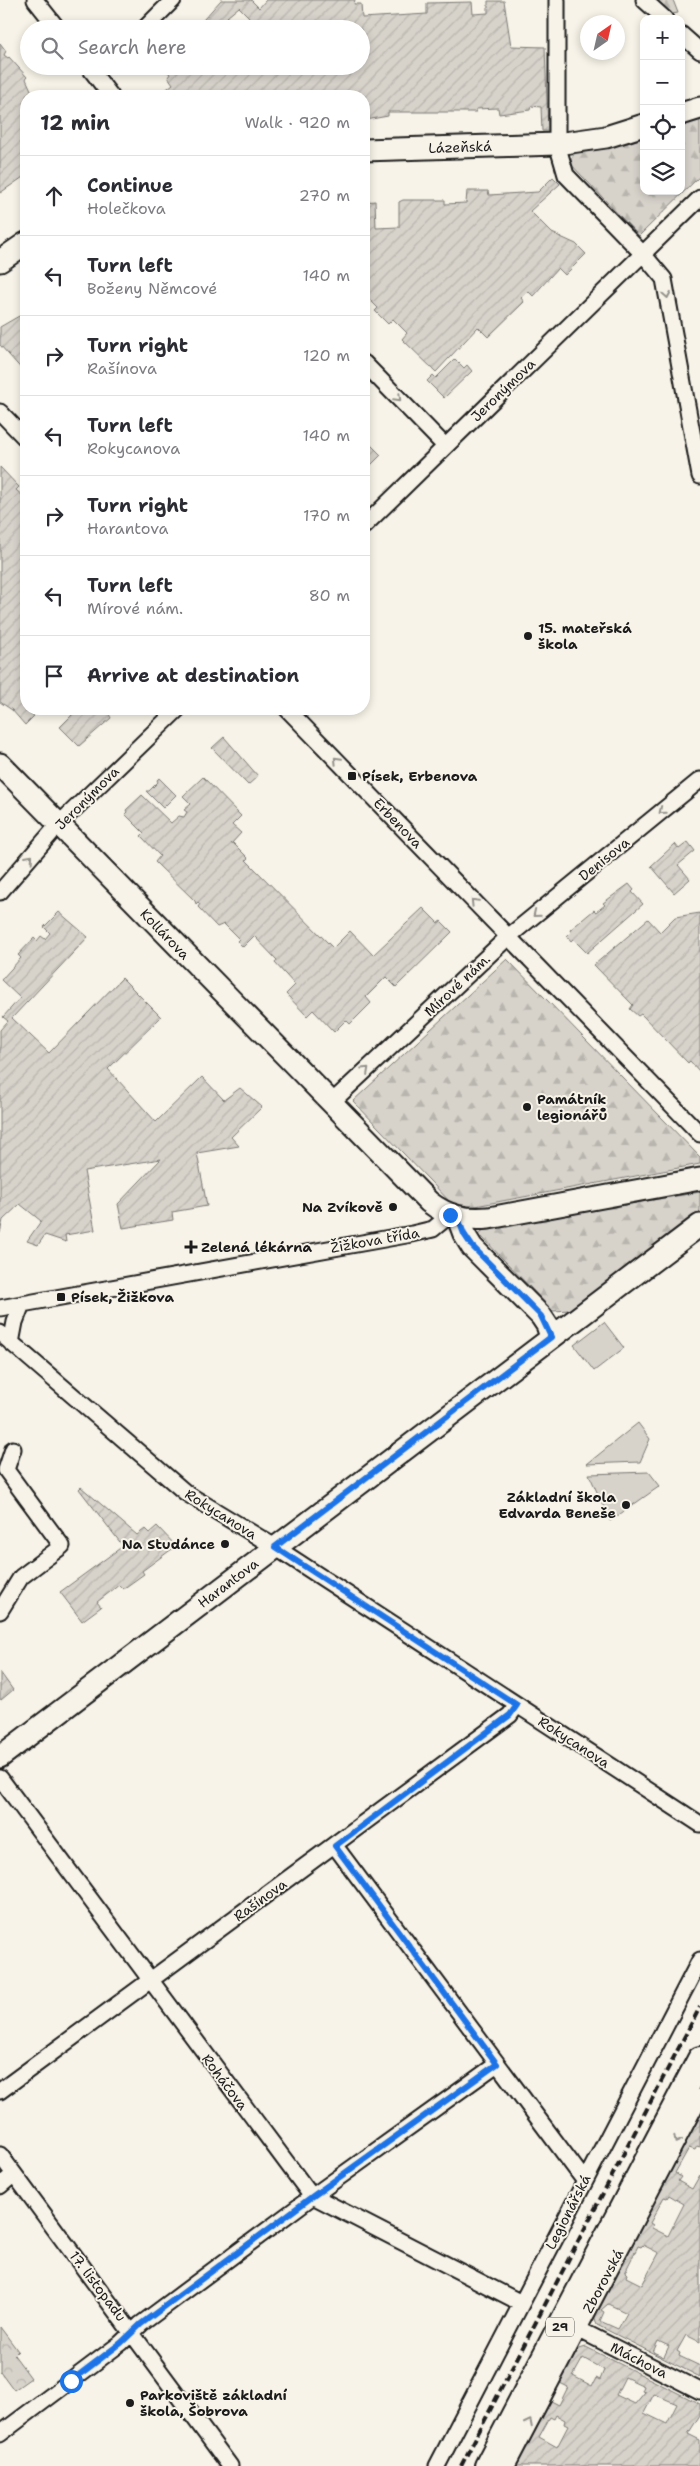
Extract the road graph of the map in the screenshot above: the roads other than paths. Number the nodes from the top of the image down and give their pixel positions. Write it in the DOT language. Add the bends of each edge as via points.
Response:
graph roads {
  1 [pos="35,0"];
  2 [pos="174,0"];
  3 [pos="557,0"];
  4 [pos="644,0"];
  5 [pos="661,15"];
  6 [pos="51,20"];
  7 [pos="153,20"];
  8 [pos="685,38"];
  9 [pos="700,51"];
  10 [pos="100,75"];
  11 [pos="108,90"];
  12 [pos="700,108"];
  13 [pos="685,113"];
  14 [pos="640,126"];
  15 [pos="557,144"];
  16 [pos="370,150"];
  17 [pos="700,198"];
  18 [pos="20,247"];
  19 [pos="643,254"];
  20 [pos="0,261"];
  21 [pos="370,369"];
  22 [pos="0,412"];
  23 [pos="20,433"];
  24 [pos="445,446"];
  25 [pos="700,476"];
  26 [pos="370,520"];
  27 [pos="172,715"];
  28 [pos="293,715"];
  29 [pos="0,764"];
  30 [pos="700,780"];
  31 [pos="59,824"];
  32 [pos="0,892"];
  33 [pos="508,937"];
  34 [pos="331,1103"];
  35 [pos="700,1134"];
  36 [pos="700,1179"];
  37 [pos="454,1216"];
  38 [pos="700,1225"];
  39 [pos="22,1304"];
  40 [pos="0,1308"];
  41 [pos="0,1333"];
  42 [pos="551,1337"];
  43 [pos="12,1343"];
  44 [pos="13,1449"];
  45 [pos="275,1547"];
  46 [pos="0,1611"];
  47 [pos="517,1705"];
  48 [pos="0,1757"];
  49 [pos="0,1778"];
  50 [pos="700,1824"];
  51 [pos="335,1846"];
  52 [pos="700,1960"];
  53 [pos="149,1980"];
  54 [pos="700,2059"];
  55 [pos="497,2064"];
  56 [pos="0,2091"];
  57 [pos="700,2097"];
  58 [pos="0,2155"];
  59 [pos="14,2174"];
  60 [pos="584,2180"];
  61 [pos="0,2186"];
  62 [pos="313,2196"];
  63 [pos="521,2303"];
  64 [pos="578,2329"];
  65 [pos="132,2332"];
  66 [pos="700,2391"];
  67 [pos="0,2434"];
  68 [pos="230,2466"];
  69 [pos="437,2466"];
  70 [pos="487,2466"];
  71 [pos="507,2466"];
  1 -- 6 [label="street"];
  2 -- 7 [label="street"];
  3 -- 15 [label="street"];
  4 -- 5 [label="street"];
  8 -- 9 [label="street"];
  10 -- 11 [label="street"];
  12 -- 13 [label="street"];
  14 -- 15 [label="street, Lázeňská" via="606,137"];
  15 -- 16 [label="street, Lázeňská"];
  15 -- 19 [label="street" via="566,175"];
  17 -- 19 [label="street, Jeronýmova"];
  18 -- 20 [label="street"];
  19 -- 24 [label="street, Jeronýmova"];
  19 -- 25 [label="street, one-way" via="664,279"];
  21 -- 24 [label="street, one-way"];
  22 -- 23 [label="street"];
  24 -- 26 [label="street, Jeronýmova"];
  27 -- 31 [label="street, Jeronýmova"];
  33 -- 28 [label="street, Erbenova, one-way"];
  29 -- 31 [label="street, Kollárova"];
  30 -- 33 [label="street, Denisova, one-way"];
  32 -- 31 [label="street, Jeronýmova, one-way"];
  31 -- 34 [label="street, Kollárova"];
  34 -- 33 [label="street, Mírové nám., one-way"];
  33 -- 35 [label="street"];
  34 -- 37 [label="street" via="429,1202"];
  36 -- 37 [label="street" via="489,1218"];
  37 -- 39 [label="street, Žižkova třída" via="420,1232"];
  37 -- 42 [label="street" via="469,1242 541,1316"];
  38 -- 42 [label="street"];
  39 -- 40 [label="street, Žižkova třída"];
  39 -- 43 [label="street"];
  41 -- 43 [label="street, Rokycanova"];
  42 -- 45 [label="street, Harantova"];
  43 -- 45 [label="street, Rokycanova" via="186,1493"];
  44 -- 46 [label="street" via="6,1470 62,1546 21,1577"];
  45 -- 47 [label="street, Rokycanova"];
  45 -- 48 [label="street, Harantova"];
  47 -- 50 [label="street, Rokycanova"];
  47 -- 51 [label="street, Rašínova" via="510,1715"];
  49 -- 53 [label="street, Roháčova"];
  51 -- 53 [label="street, Rašínova"];
  51 -- 55 [label="street"];
  52 -- 60 [label="street, Legionářská"];
  53 -- 56 [label="street, Rašínova"];
  53 -- 62 [label="street, Roháčova"];
  54 -- 70 [label="main road, 29"];
  55 -- 60 [label="street"];
  55 -- 62 [label="street"];
  57 -- 64 [label="street, Zborovská, one-way"];
  58 -- 59 [label="street, 17. listopadu"];
  59 -- 61 [label="street"];
  59 -- 65 [label="street, 17. listopadu"];
  60 -- 63 [label="street, Legionářská"];
  62 -- 63 [label="street, Roháčova"];
  62 -- 65 [label="street"];
  63 -- 69 [label="street, Legionářská"];
  64 -- 66 [label="street, Máchova"];
  71 -- 64 [label="street, Zborovská, one-way"];
  65 -- 67 [label="street"];
  65 -- 68 [label="street, 17. listopadu"];
}
